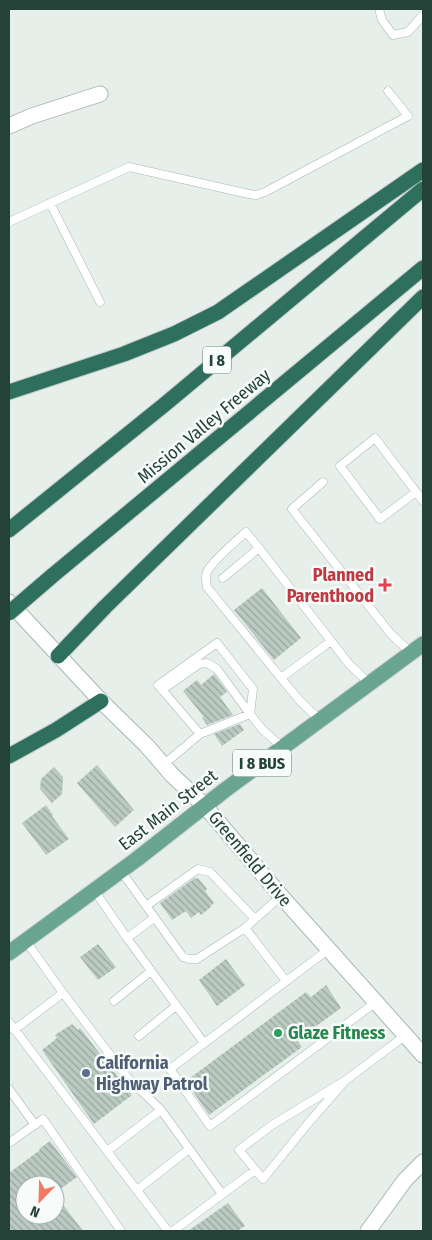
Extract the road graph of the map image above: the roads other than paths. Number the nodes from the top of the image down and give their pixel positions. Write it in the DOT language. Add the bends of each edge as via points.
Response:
graph roads {
  1 [pos="379,9"];
  2 [pos="423,15"];
  3 [pos="388,91"];
  4 [pos="100,94"];
  5 [pos="9,126"];
  6 [pos="423,170"];
  7 [pos="423,189"];
  8 [pos="50,203"];
  9 [pos="9,222"];
  10 [pos="423,268"];
  11 [pos="423,297"];
  12 [pos="100,302"];
  13 [pos="9,392"];
  14 [pos="323,482"];
  15 [pos="416,492"];
  16 [pos="423,501"];
  17 [pos="9,530"];
  18 [pos="259,548"];
  19 [pos="223,578"];
  20 [pos="9,602"];
  21 [pos="9,613"];
  22 [pos="331,642"];
  23 [pos="417,648"];
  24 [pos="58,656"];
  25 [pos="282,678"];
  26 [pos="370,684"];
  27 [pos="162,690"];
  28 [pos="101,701"];
  29 [pos="250,714"];
  30 [pos="320,720"];
  31 [pos="200,734"];
  32 [pos="282,748"];
  33 [pos="9,756"];
  34 [pos="163,765"];
  35 [pos="204,805"];
  36 [pos="121,871"];
  37 [pos="94,890"];
  38 [pos="281,896"];
  39 [pos="146,906"];
  40 [pos="154,918"];
  41 [pos="255,919"];
  42 [pos="245,928"];
  43 [pos="127,938"];
  44 [pos="26,941"];
  45 [pos="328,949"];
  46 [pos="9,953"];
  47 [pos="151,971"];
  48 [pos="286,982"];
  49 [pos="63,993"];
  50 [pos="114,1001"];
  51 [pos="376,1002"];
  52 [pos="176,1006"];
  53 [pos="9,1022"];
  54 [pos="14,1030"];
  55 [pos="406,1035"];
  56 [pos="139,1036"];
  57 [pos="204,1043"];
  58 [pos="423,1055"];
  59 [pos="346,1080"];
  60 [pos="9,1089"];
  61 [pos="161,1110"];
  62 [pos="35,1125"];
  63 [pos="9,1143"];
  64 [pos="189,1149"];
  65 [pos="107,1151"];
  66 [pos="423,1162"];
  67 [pos="255,1170"];
  68 [pos="136,1190"];
  69 [pos="222,1194"];
  70 [pos="121,1231"];
  71 [pos="168,1231"];
  72 [pos="173,1231"];
  73 [pos="368,1231"];
  1 -- 2 [label="lane" via="382,20 393,35 408,32"];
  3 -- 8 [label="lane" via="408,116 266,192 249,194 129,167"];
  4 -- 5 [label="main road"];
  6 -- 13 [label="highway" via="218,312 124,354"];
  7 -- 17 [label="highway, I 8"];
  8 -- 9 [label="lane"];
  8 -- 12 [label="lane"];
  10 -- 21 [label="highway, Mission Valley Freeway, bridge"];
  11 -- 24 [label="highway"];
  14 -- 23 [label="lane" via="292,509 390,633"];
  15 -- 15 [label="lane" via="375,438 340,466 380,519"];
  15 -- 16 [label="lane"];
  18 -- 19 [label="lane"];
  18 -- 22 [label="lane"];
  18 -- 25 [label="lane" via="246,532 207,571 207,587"];
  20 -- 24 [label="main road, Greenfield Drive"];
  22 -- 25 [label="lane"];
  22 -- 26 [label="lane"];
  23 -- 26 [label="main road, East Main Street / I 8 BUS"];
  24 -- 28 [label="main road, Greenfield Drive"];
  25 -- 30 [label="lane"];
  26 -- 30 [label="main road, East Main Street / I 8 BUS"];
  27 -- 29 [label="lane" via="199,664 207,663 217,669"];
  27 -- 29 [label="lane" via="158,685 217,643 253,689"];
  27 -- 31 [label="lane"];
  28 -- 33 [label="highway"];
  28 -- 34 [label="main road, Greenfield Drive"];
  29 -- 31 [label="lane"];
  29 -- 32 [label="lane"];
  30 -- 32 [label="main road, East Main Street / I 8 BUS"];
  31 -- 34 [label="lane"];
  32 -- 35 [label="main road, East Main Street / I 8 BUS"];
  34 -- 35 [label="main road, Greenfield Drive"];
  35 -- 36 [label="main road, East Main Street / I 8 BUS"];
  35 -- 38 [label="main road, Greenfield Drive"];
  36 -- 37 [label="main road, East Main Street / I 8 BUS"];
  36 -- 39 [label="lane"];
  37 -- 43 [label="lane"];
  37 -- 44 [label="main road, East Main Street / I 8 BUS"];
  38 -- 41 [label="lane"];
  38 -- 45 [label="main road, Greenfield Drive"];
  39 -- 40 [label="lane"];
  39 -- 41 [label="lane" via="198,869 210,872"];
  40 -- 42 [label="lane" via="183,957 197,960"];
  40 -- 43 [label="lane"];
  41 -- 42 [label="lane"];
  42 -- 48 [label="lane"];
  43 -- 47 [label="lane"];
  44 -- 46 [label="main road, East Main Street / I 8 BUS"];
  44 -- 49 [label="lane"];
  45 -- 48 [label="lane"];
  45 -- 51 [label="main road, Greenfield Drive"];
  47 -- 50 [label="lane"];
  47 -- 52 [label="lane"];
  48 -- 57 [label="lane"];
  49 -- 54 [label="lane"];
  49 -- 61 [label="lane" via="127,1078"];
  51 -- 55 [label="main road, Greenfield Drive"];
  51 -- 57 [label="lane" via="210,1126 170,1069"];
  52 -- 56 [label="lane"];
  52 -- 57 [label="lane"];
  53 -- 54 [label="lane"];
  54 -- 65 [label="lane"];
  55 -- 58 [label="main road, Greenfield Drive"];
  55 -- 59 [label="lane"];
  59 -- 67 [label="lane" via="263,1179"];
  59 -- 67 [label="lane" via="238,1150"];
  60 -- 62 [label="lane"];
  61 -- 64 [label="lane"];
  61 -- 65 [label="lane"];
  62 -- 63 [label="lane"];
  62 -- 70 [label="lane" via="43,1119"];
  64 -- 68 [label="lane"];
  64 -- 69 [label="lane"];
  65 -- 68 [label="lane"];
  66 -- 73 [label="main road"];
  67 -- 69 [label="lane"];
  68 -- 71 [label="lane"];
  69 -- 72 [label="lane"];
}
